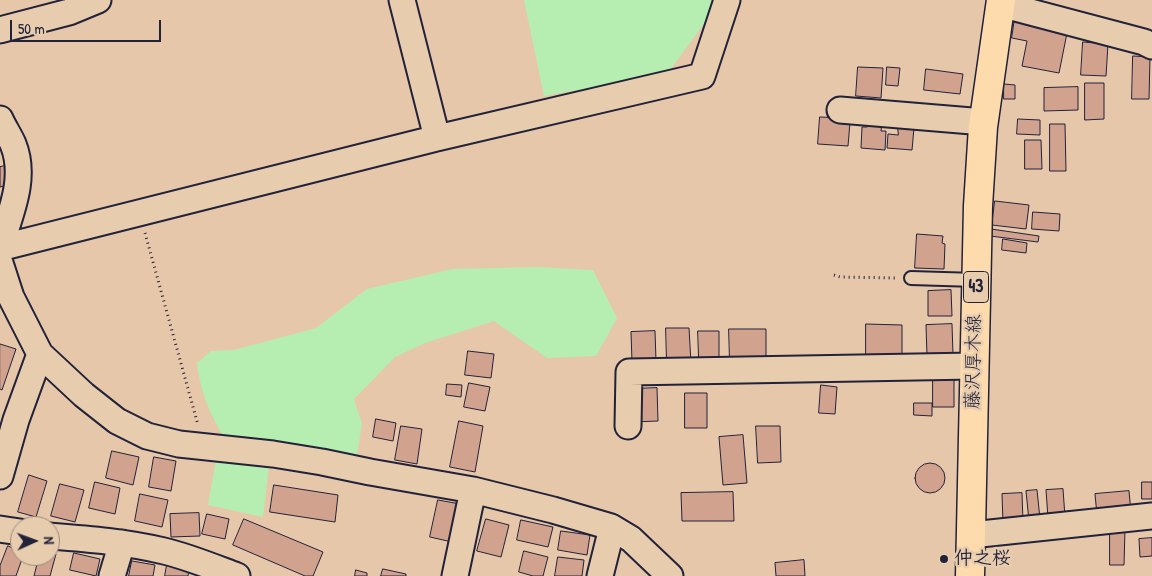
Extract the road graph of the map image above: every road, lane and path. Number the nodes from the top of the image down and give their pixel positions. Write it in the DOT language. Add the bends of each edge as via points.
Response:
graph roads {
  1 [pos="98,0"];
  2 [pos="402,0"];
  3 [pos="727,0"];
  4 [pos="1000,2"];
  5 [pos="0,30"];
  6 [pos="1152,46"];
  7 [pos="840,110"];
  8 [pos="984,122"];
  9 [pos="1,123"];
  10 [pos="437,138"];
  11 [pos="139,214"];
  12 [pos="0,248"];
  13 [pos="0,263"];
  14 [pos="834,275"];
  15 [pos="912,278"];
  16 [pos="976,280"];
  17 [pos="40,354"];
  18 [pos="974,366"];
  19 [pos="8,418"];
  20 [pos="628,426"];
  21 [pos="205,447"];
  22 [pos="0,476"];
  23 [pos="473,490"];
  24 [pos="1152,516"];
  25 [pos="612,528"];
  26 [pos="971,534"];
  27 [pos="60,537"];
  28 [pos="122,543"];
  29 [pos="202,569"];
  30 [pos="112,576"];
  31 [pos="237,576"];
  32 [pos="455,576"];
  33 [pos="600,576"];
  34 [pos="670,576"];
  35 [pos="970,576"];
  1 -- 5 [label="street" via="69,12"];
  2 -- 10 [label="street"];
  3 -- 10 [label="street" via="702,76"];
  4 -- 6 [label="street"];
  4 -- 8 [label="main road, 藤沢厚木線 / 43"];
  7 -- 8 [label="street"];
  8 -- 16 [label="main road, 藤沢厚木線 / 43"];
  9 -- 12 [label="street" via="13,144 19,164 18,186"];
  10 -- 11 [label="street"];
  11 -- 12 [label="street"];
  11 -- 21 [label="path"];
  13 -- 17 [label="street" via="11,297"];
  14 -- 15 [label="path"];
  15 -- 16 [label="lane"];
  16 -- 18 [label="main road, 藤沢厚木線 / 43"];
  17 -- 19 [label="street"];
  17 -- 21 [label="street" via="117,421 147,436"];
  18 -- 20 [label="street" via="629,372"];
  18 -- 26 [label="main road, 藤沢厚木線 / 43"];
  19 -- 22 [label="street"];
  21 -- 23 [label="street" via="283,456"];
  23 -- 25 [label="street"];
  23 -- 32 [label="street"];
  24 -- 26 [label="street"];
  25 -- 33 [label="street"];
  25 -- 34 [label="street" via="631,539"];
  26 -- 35 [label="main road, 藤沢厚木線 / 43"];
  27 -- 28 [label="street"];
  28 -- 29 [label="street" via="163,551"];
  28 -- 30 [label="street"];
  29 -- 31 [label="street"];
}
